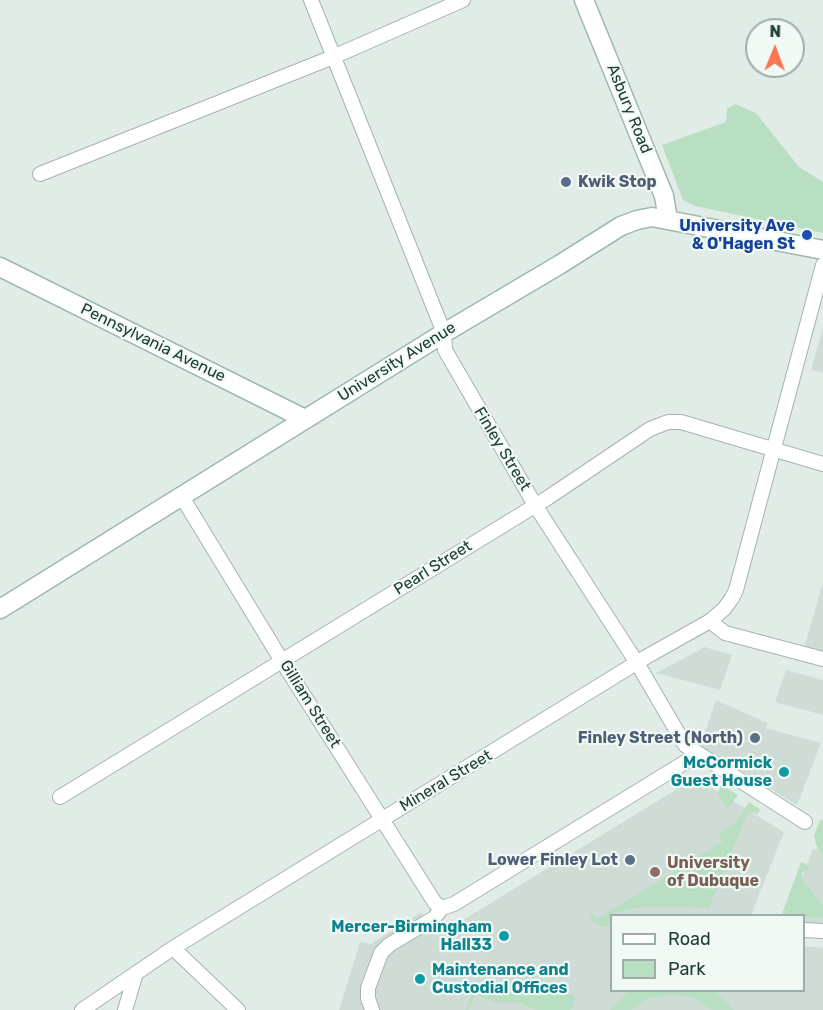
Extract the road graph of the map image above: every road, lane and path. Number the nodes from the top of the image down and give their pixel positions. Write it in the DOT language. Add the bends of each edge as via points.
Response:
graph roads {
  1 [pos="311,0"];
  2 [pos="463,0"];
  3 [pos="584,0"];
  4 [pos="333,57"];
  5 [pos="40,174"];
  6 [pos="668,219"];
  7 [pos="823,250"];
  8 [pos="823,265"];
  9 [pos="0,267"];
  10 [pos="444,333"];
  11 [pos="305,419"];
  12 [pos="772,450"];
  13 [pos="823,465"];
  14 [pos="182,497"];
  15 [pos="535,505"];
  16 [pos="0,609"];
  17 [pos="710,621"];
  18 [pos="823,659"];
  19 [pos="282,661"];
  20 [pos="637,663"];
  21 [pos="695,752"];
  22 [pos="60,797"];
  23 [pos="383,819"];
  24 [pos="805,822"];
  25 [pos="442,908"];
  26 [pos="805,930"];
  27 [pos="823,931"];
  28 [pos="174,948"];
  29 [pos="136,973"];
  30 [pos="82,1010"];
  31 [pos="125,1010"];
  32 [pos="238,1010"];
  33 [pos="372,1010"];
  1 -- 4 [label="street, Finley Street"];
  2 -- 4 [label="street"];
  3 -- 6 [label="main road, Asbury Road" via="664,196"];
  4 -- 5 [label="street"];
  4 -- 10 [label="street, Finley Street"];
  6 -- 7 [label="main road, University Avenue"];
  6 -- 10 [label="main road, University Avenue" via="650,218 621,226"];
  8 -- 12 [label="street, Mineral Street"];
  9 -- 11 [label="main road, Pennsylvania Avenue"];
  10 -- 11 [label="main road, University Avenue"];
  10 -- 15 [label="street, Finley Street" via="445,350 457,374"];
  11 -- 14 [label="main road, University Avenue"];
  12 -- 13 [label="street, Pearl Street"];
  12 -- 15 [label="street, Pearl Street" via="681,422 668,422 650,429"];
  12 -- 17 [label="street, Mineral Street" via="736,590 724,609"];
  14 -- 16 [label="main road, University Avenue"];
  14 -- 19 [label="street, Gilliam Street"];
  15 -- 19 [label="street, Pearl Street"];
  15 -- 20 [label="street, Finley Street"];
  17 -- 18 [label="street" via="725,633"];
  17 -- 20 [label="street, Mineral Street"];
  19 -- 22 [label="street, Pearl Street"];
  19 -- 23 [label="street, Gilliam Street"];
  20 -- 21 [label="street, Finley Street" via="685,745"];
  20 -- 23 [label="street, Mineral Street"];
  21 -- 24 [label="street, Finley Street"];
  21 -- 25 [label="street" via="687,761"];
  23 -- 25 [label="street, Gilliam Street" via="435,903"];
  23 -- 28 [label="street, Mineral Street"];
  25 -- 33 [label="street" via="434,918 381,953 368,988"];
  26 -- 27 [label="street"];
  28 -- 29 [label="street, Mineral Street"];
  28 -- 32 [label="street"];
  29 -- 30 [label="street, Mineral Street"];
  29 -- 31 [label="street"];
}
